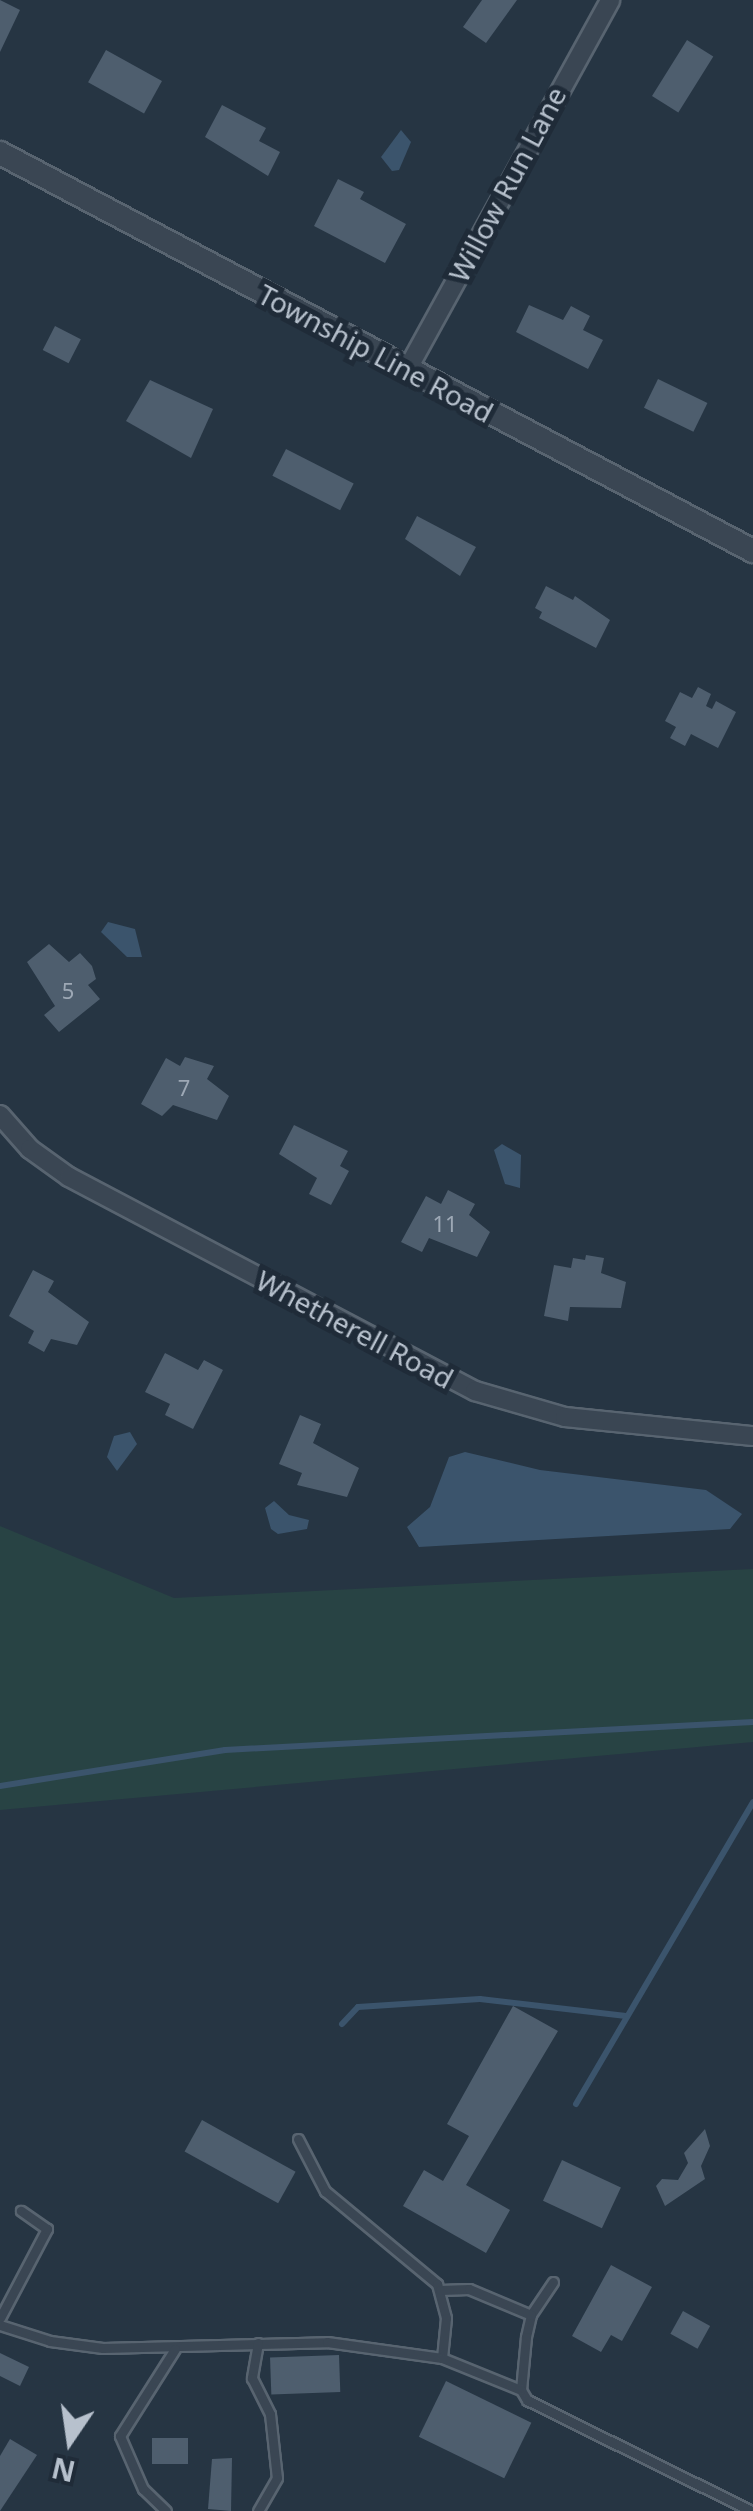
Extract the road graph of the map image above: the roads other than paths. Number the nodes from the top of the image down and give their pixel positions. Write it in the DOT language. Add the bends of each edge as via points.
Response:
graph roads {
  1 [pos="610,0"];
  2 [pos="0,153"];
  3 [pos="407,370"];
  4 [pos="753,550"];
  5 [pos="0,1115"];
  6 [pos="753,1436"];
  7 [pos="298,2139"];
  8 [pos="22,2211"];
  9 [pos="553,2282"];
  10 [pos="440,2290"];
  11 [pos="531,2315"];
  12 [pos="0,2322"];
  13 [pos="258,2342"];
  14 [pos="175,2349"];
  15 [pos="442,2358"];
  16 [pos="521,2390"];
  17 [pos="166,2511"];
  18 [pos="258,2511"];
  19 [pos="752,2511"];
  1 -- 3 [label="street, Willow Run Lane"];
  2 -- 3 [label="street, Township Line Road"];
  3 -- 4 [label="street, Township Line Road"];
  5 -- 6 [label="street, Whetherell Road" via="30,1150 69,1177 475,1392 564,1417"];
  7 -- 10 [label="lane" via="325,2190 424,2268"];
  8 -- 12 [label="lane" via="47,2229"];
  9 -- 11 [label="lane"];
  10 -- 11 [label="lane" via="469,2289"];
  10 -- 15 [label="lane" via="446,2318"];
  11 -- 16 [label="lane"];
  12 -- 14 [label="lane" via="50,2342"];
  13 -- 14 [label="lane"];
  13 -- 15 [label="lane" via="326,2342"];
  13 -- 18 [label="lane" via="252,2378 270,2414 277,2478"];
  14 -- 17 [label="lane" via="120,2436 143,2488"];
  15 -- 16 [label="lane"];
  16 -- 19 [label="lane" via="631,2456"];
}
